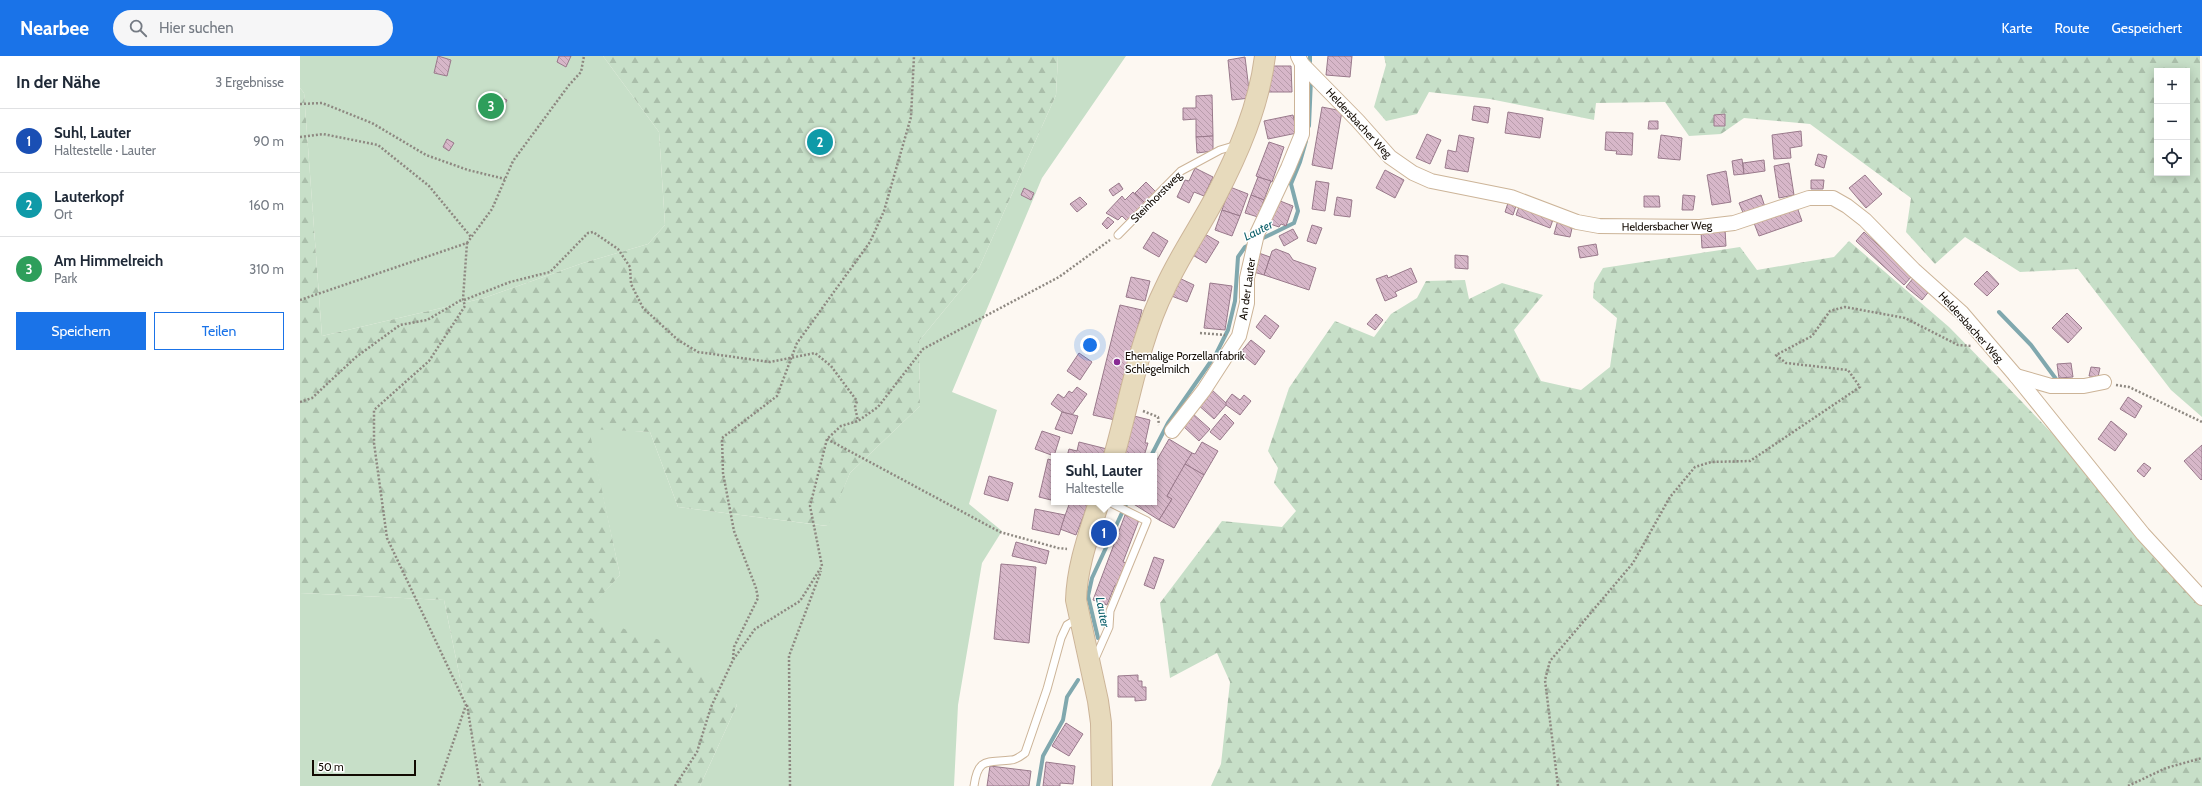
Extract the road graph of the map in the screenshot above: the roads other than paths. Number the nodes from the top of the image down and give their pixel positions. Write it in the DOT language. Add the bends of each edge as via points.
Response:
graph roads {
  1 [pos="1265,56"];
  2 [pos="1300,60"];
  3 [pos="1241,143"];
  4 [pos="1118,235"];
  5 [pos="2016,376"];
  6 [pos="2104,382"];
  7 [pos="1172,431"];
  8 [pos="1115,453"];
  9 [pos="1107,505"];
  10 [pos="1112,505"];
  11 [pos="2202,598"];
  12 [pos="1079,618"];
  13 [pos="1090,668"];
  14 [pos="974,786"];
  15 [pos="1102,786"];
  1 -- 3 [label="street" via="1258,98"];
  2 -- 5 [label="street, Heldersbacher Weg" via="1390,157 1413,173 1431,181 1510,197 1577,222 1606,226 1700,227 1734,223 1809,198 1833,198 1865,220 1914,270 1962,313"];
  2 -- 7 [label="street, An der Lauter" via="1302,134 1256,234 1247,278 1247,303 1239,336 1204,390"];
  3 -- 4 [label="lane, Steinhorstweg" via="1220,150 1181,171"];
  3 -- 8 [label="street" via="1216,197 1162,295 1149,324"];
  5 -- 6 [label="street" via="2051,386 2084,386"];
  5 -- 11 [label="street, Heldersbacher Weg" via="2143,534"];
  9 -- 12 [label="street" via="1084,550 1076,586"];
  10 -- 13 [label="lane" via="1147,521 1110,611 1109,627"];
  12 -- 13 [label="street"];
  12 -- 14 [label="lane" via="1067,625 1061,638 1025,753 1012,760 996,760 981,765 976,771"];
  13 -- 15 [label="street" via="1101,723"];
}
